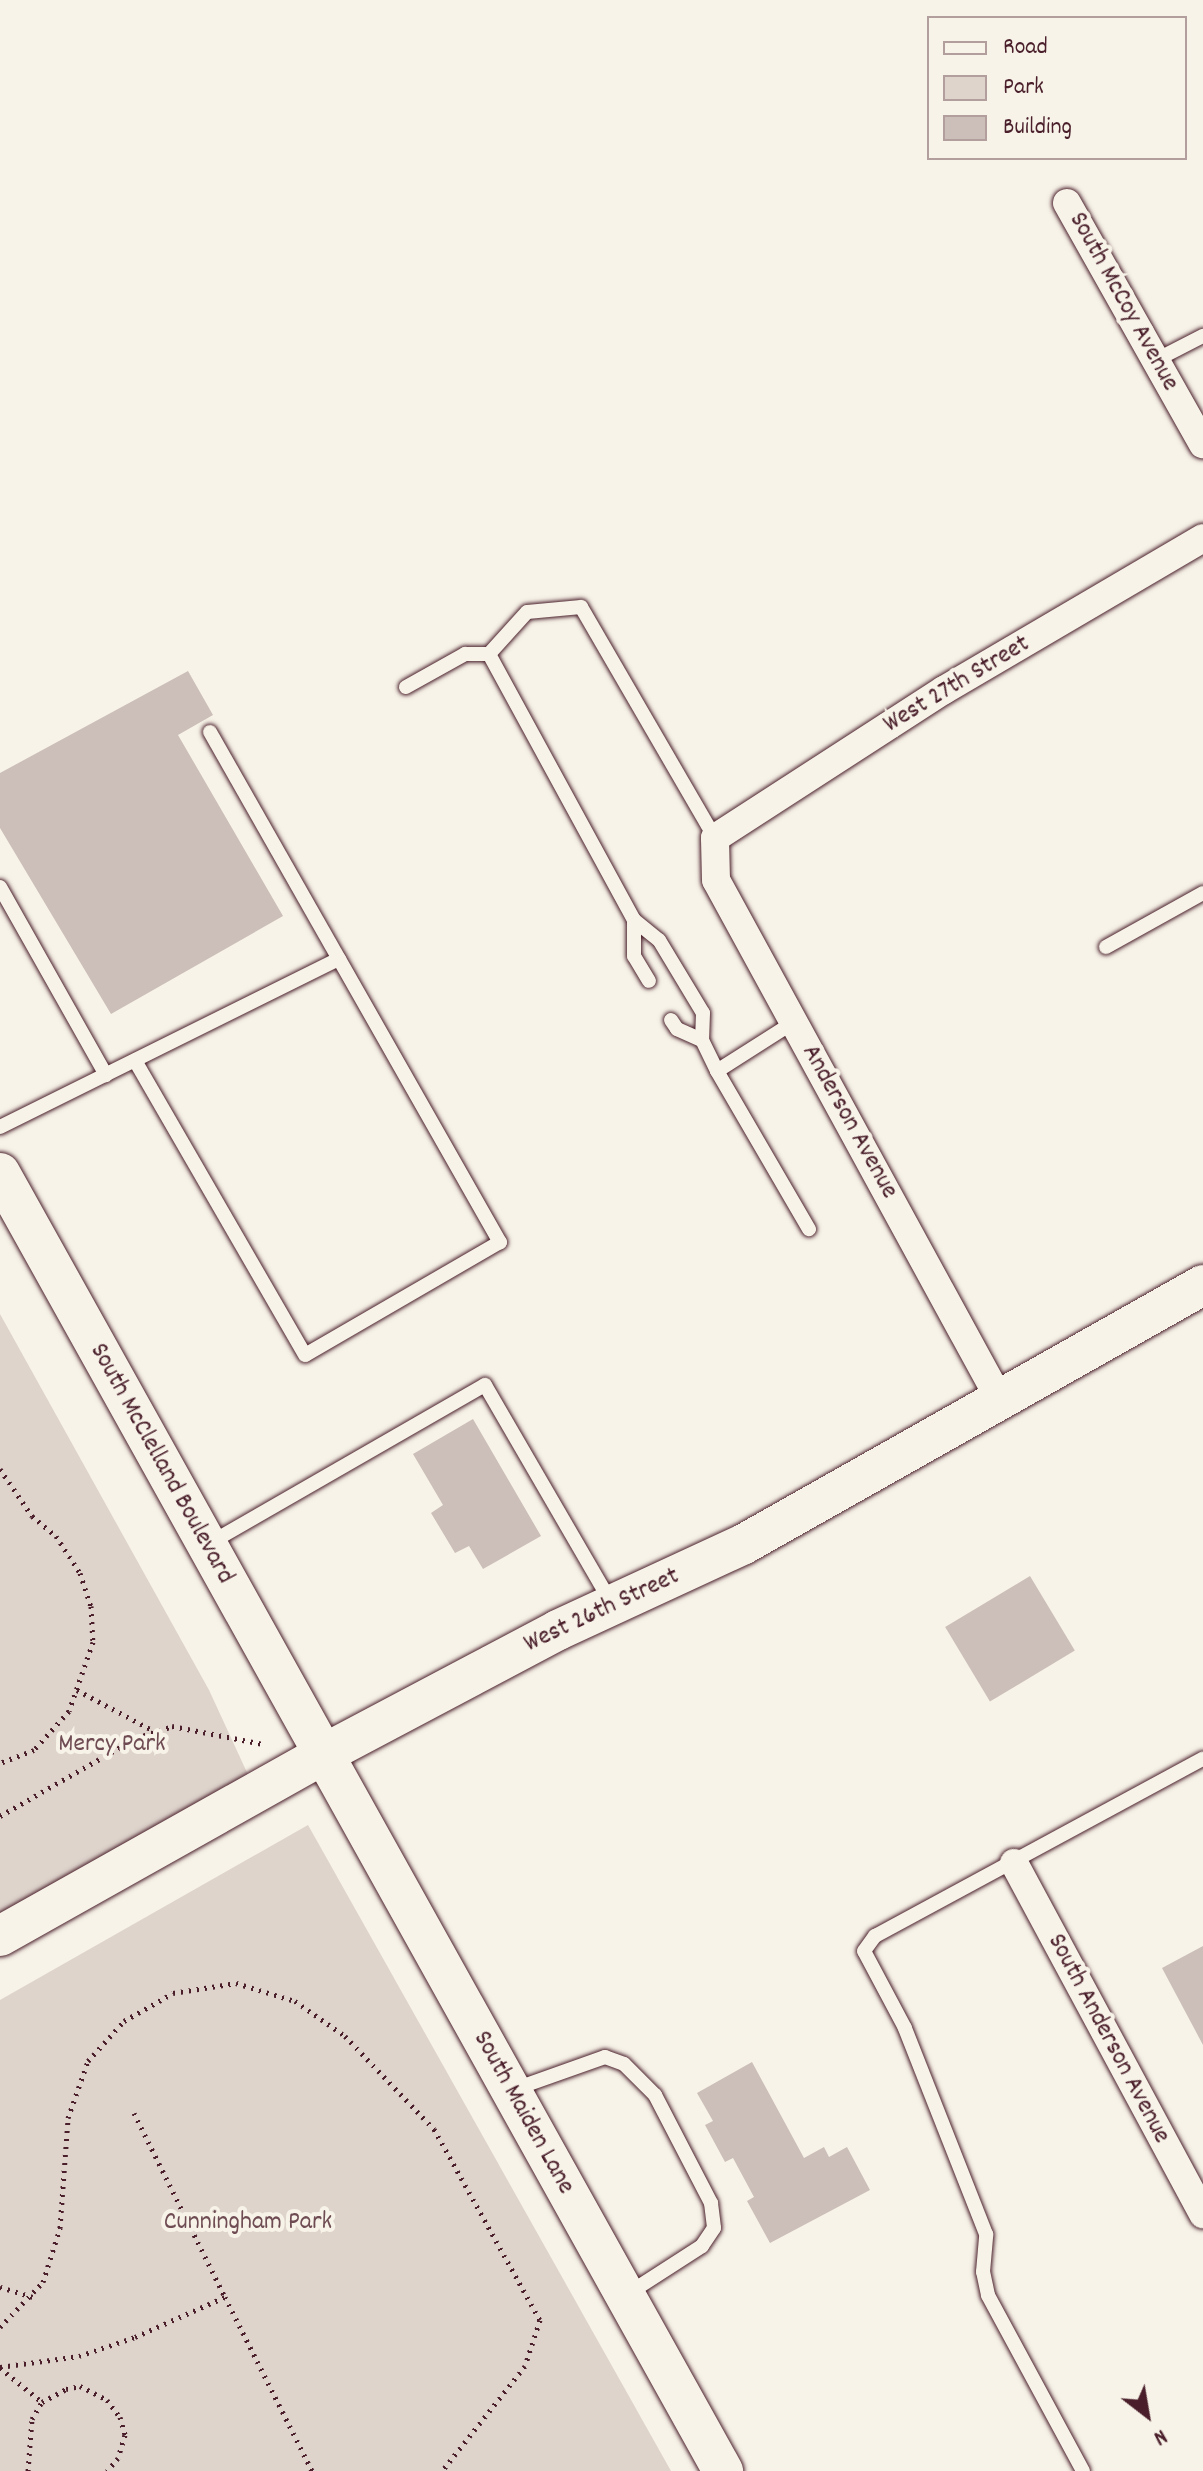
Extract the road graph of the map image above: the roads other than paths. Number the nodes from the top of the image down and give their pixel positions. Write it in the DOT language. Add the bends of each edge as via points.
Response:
graph roads {
  1 [pos="1067,203"];
  2 [pos="1203,336"];
  3 [pos="1156,360"];
  4 [pos="1203,444"];
  5 [pos="1203,538"];
  6 [pos="489,654"];
  7 [pos="406,687"];
  8 [pos="210,732"];
  9 [pos="715,838"];
  10 [pos="0,887"];
  11 [pos="1203,893"];
  12 [pos="634,920"];
  13 [pos="1106,947"];
  14 [pos="339,959"];
  15 [pos="649,981"];
  16 [pos="671,1020"];
  17 [pos="794,1022"];
  18 [pos="702,1040"];
  19 [pos="135,1060"];
  20 [pos="717,1071"];
  21 [pos="106,1075"];
  22 [pos="0,1127"];
  23 [pos="0,1173"];
  24 [pos="809,1229"];
  25 [pos="1203,1285"];
  26 [pos="1000,1400"];
  27 [pos="206,1545"];
  28 [pos="612,1605"];
  29 [pos="322,1755"];
  30 [pos="1203,1759"];
  31 [pos="1014,1863"];
  32 [pos="0,1936"];
  33 [pos="511,2091"];
  34 [pos="1203,2214"];
  35 [pos="625,2296"];
  36 [pos="723,2471"];
  37 [pos="1083,2471"];
  1 -- 3 [label="street, South McCoy Avenue"];
  2 -- 3 [label="lane"];
  3 -- 4 [label="street, South McCoy Avenue"];
  5 -- 9 [label="street, West 27th Street" via="944,690"];
  6 -- 7 [label="lane" via="465,654"];
  6 -- 9 [label="lane" via="527,612 581,607"];
  6 -- 12 [label="lane"];
  8 -- 14 [label="lane"];
  9 -- 17 [label="street, Anderson Avenue" via="716,880"];
  10 -- 21 [label="lane"];
  11 -- 13 [label="lane"];
  12 -- 15 [label="lane" via="634,956"];
  12 -- 18 [label="lane" via="659,940 703,1013"];
  14 -- 19 [label="lane"];
  14 -- 19 [label="lane" via="500,1242 305,1355"];
  16 -- 18 [label="lane" via="677,1029"];
  17 -- 20 [label="lane"];
  17 -- 26 [label="street, Anderson Avenue"];
  18 -- 20 [label="lane"];
  19 -- 21 [label="lane"];
  20 -- 24 [label="lane"];
  21 -- 22 [label="lane"];
  23 -- 27 [label="main road, South McClelland Boulevard"];
  25 -- 26 [label="main road, West 26th Street"];
  26 -- 28 [label="main road, West 26th Street" via="744,1544"];
  27 -- 28 [label="lane" via="485,1385"];
  27 -- 29 [label="main road, South McClelland Boulevard"];
  28 -- 29 [label="main road, West 26th Street"];
  29 -- 32 [label="main road, West 26th Street"];
  29 -- 33 [label="main road, South Maiden Lane"];
  30 -- 31 [label="lane"];
  31 -- 34 [label="street, South Anderson Avenue"];
  31 -- 37 [label="lane" via="875,1936 864,1951 905,2028 986,2234 983,2272 988,2295"];
  33 -- 35 [label="main road, South Maiden Lane"];
  33 -- 35 [label="lane" via="605,2057 624,2064 655,2095 711,2203 714,2228 702,2246"];
  35 -- 36 [label="main road, South Maiden Lane"];
}
